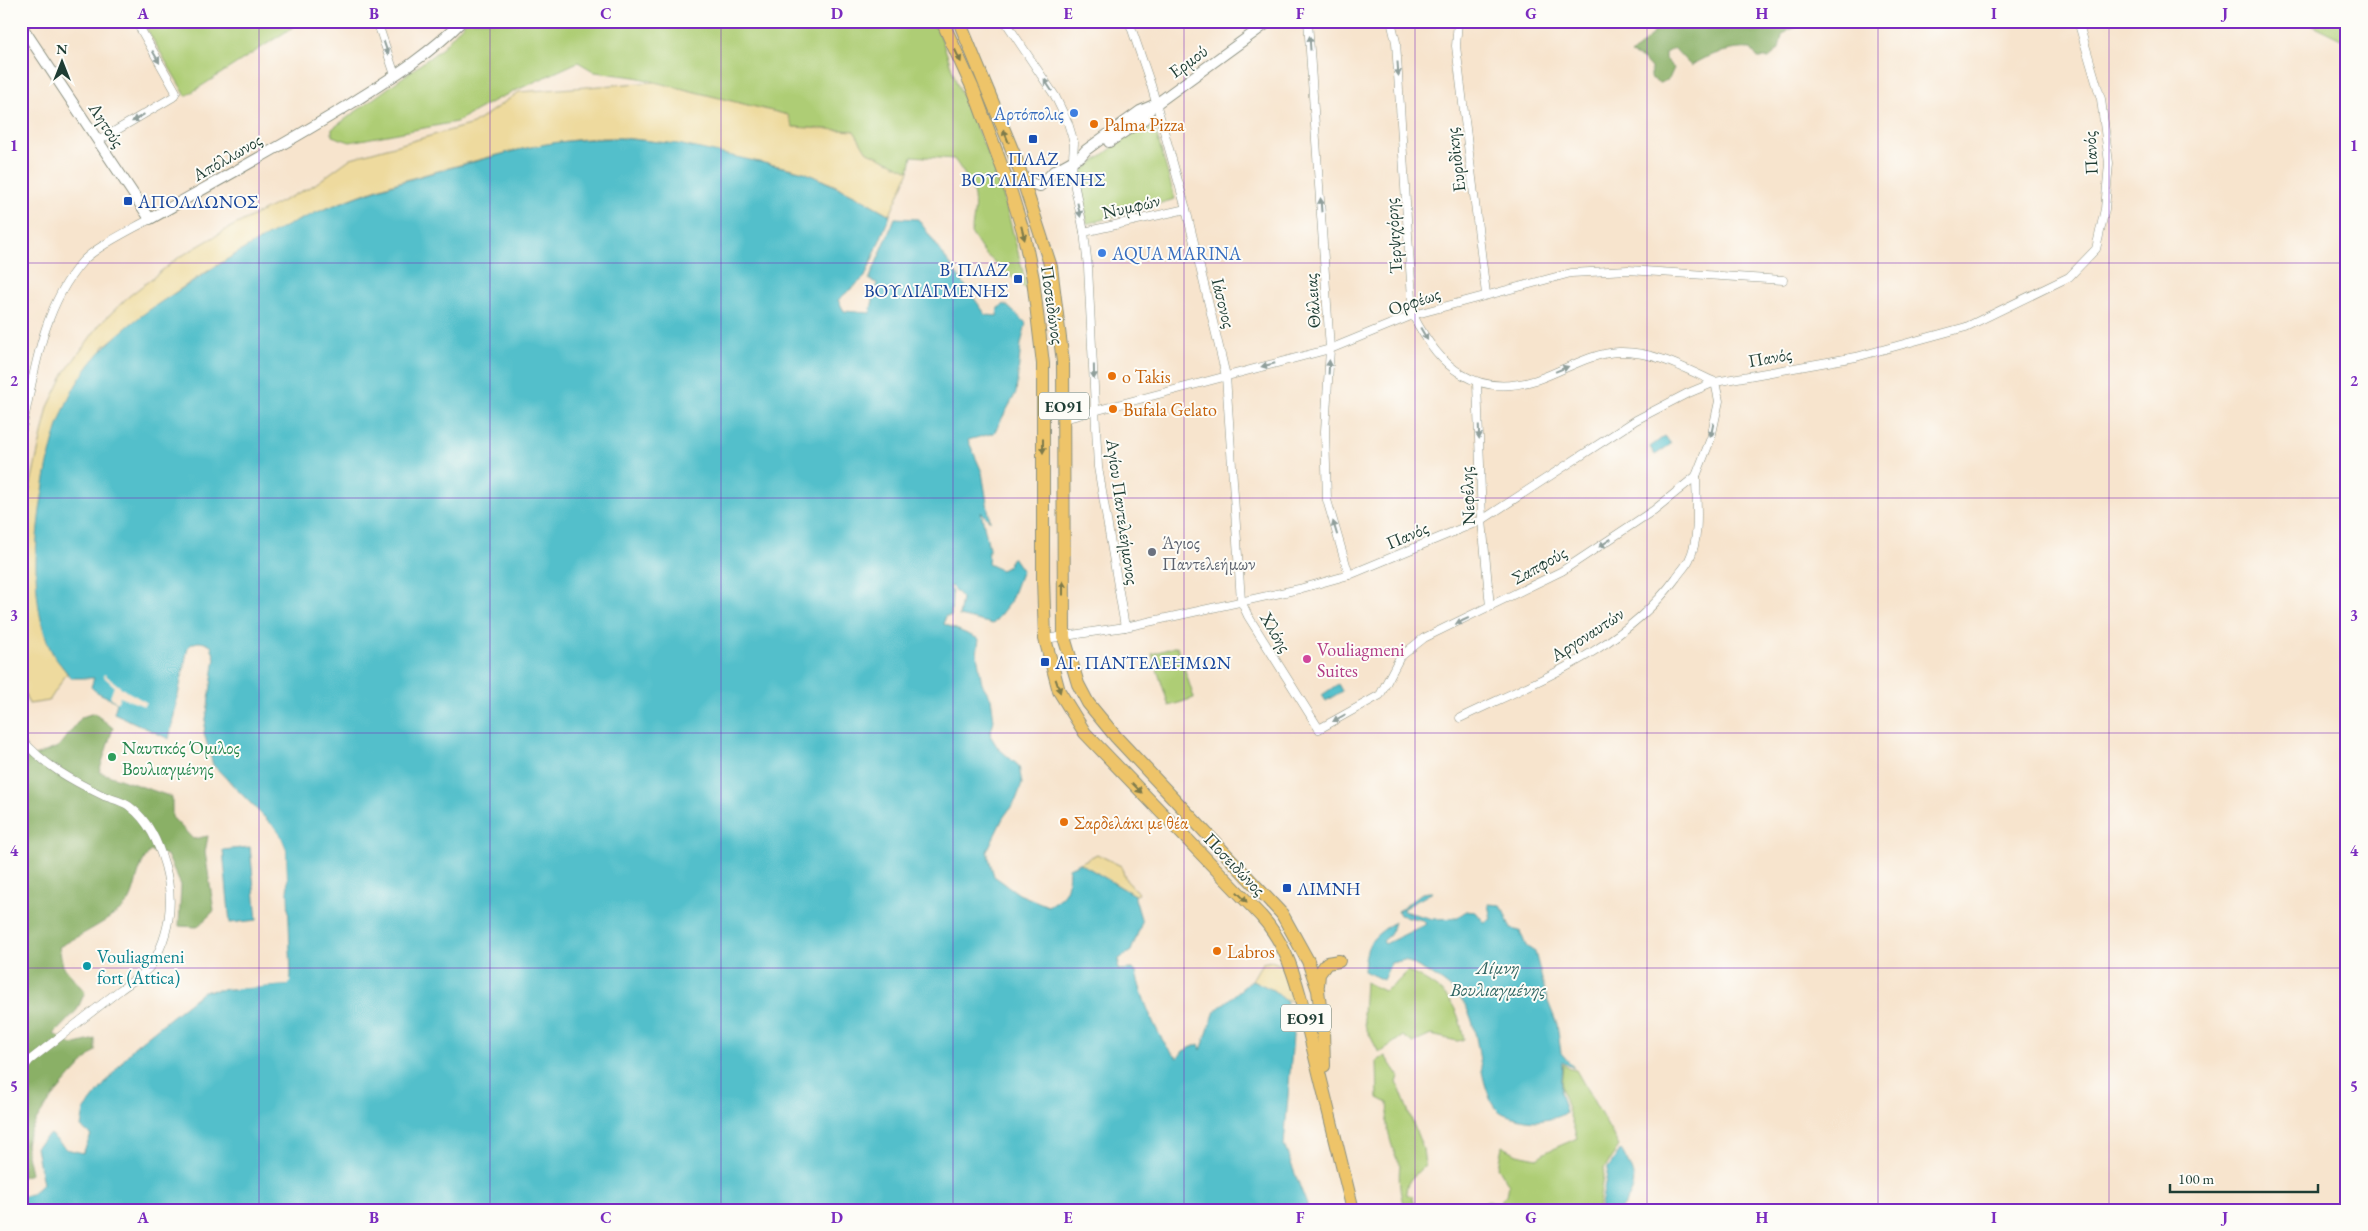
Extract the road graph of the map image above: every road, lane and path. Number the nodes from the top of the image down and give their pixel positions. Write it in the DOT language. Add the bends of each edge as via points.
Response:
graph roads {
  1 [pos="136,21"];
  2 [pos="462,21"];
  3 [pos="959,21"];
  4 [pos="1005,21"];
  5 [pos="1129,21"];
  6 [pos="1270,21"];
  7 [pos="1308,21"];
  8 [pos="1391,21"];
  9 [pos="1459,21"];
  10 [pos="1472,21"];
  11 [pos="2078,21"];
  12 [pos="378,22"];
  13 [pos="940,22"];
  14 [pos="21,24"];
  15 [pos="395,75"];
  16 [pos="1153,106"];
  17 [pos="98,141"];
  18 [pos="1071,162"];
  19 [pos="1024,181"];
  20 [pos="1009,186"];
  21 [pos="1186,209"];
  22 [pos="150,219"];
  23 [pos="1084,232"];
  24 [pos="1783,280"];
  25 [pos="1486,294"];
  26 [pos="1414,315"];
  27 [pos="1330,349"];
  28 [pos="1226,376"];
  29 [pos="1715,382"];
  30 [pos="1477,383"];
  31 [pos="1094,410"];
  32 [pos="1064,419"];
  33 [pos="21,434"];
  34 [pos="1696,476"];
  35 [pos="1482,520"];
  36 [pos="1349,575"];
  37 [pos="1242,601"];
  38 [pos="1490,608"];
  39 [pos="1125,627"];
  40 [pos="1064,637"];
  41 [pos="1046,639"];
  42 [pos="1460,718"];
  43 [pos="1319,729"];
  44 [pos="21,738"];
  45 [pos="1300,944"];
  46 [pos="1283,949"];
  47 [pos="1338,961"];
  48 [pos="1318,990"];
  49 [pos="21,1071"];
  50 [pos="1325,1089"];
  51 [pos="1353,1210"];
  1 -- 17 [label="street, one-way" via="176,92 173,97"];
  2 -- 15 [label="street, Απόλλωνος" via="441,43"];
  19 -- 3 [label="main road, Ποσειδώνος / ΕΟ91, one-way"];
  18 -- 4 [label="street, Αγίου Παντελεήμονος, one-way" via="1074,143 1055,96"];
  5 -- 16 [label="street, Ιάσονος"];
  6 -- 16 [label="street, Ερμού"];
  27 -- 7 [label="street, Θάλειας, one-way"];
  8 -- 26 [label="street, Τερψιχόρης, one-way" via="1396,42"];
  9 -- 10 [label="street"];
  9 -- 25 [label="street, Ευριδίκης" via="1456,46"];
  11 -- 29 [label="street, Πανός" via="2101,98 2109,163 2105,209 2096,249 2069,277 1966,327 1856,357"];
  12 -- 15 [label="street, one-way"];
  13 -- 20 [label="main road, Ποσειδώνος / ΕΟ91, one-way" via="974,91"];
  14 -- 17 [label="street, Λητούς"];
  15 -- 22 [label="street, Απόλλωνος" via="316,125"];
  16 -- 18 [label="street, Ερμού"];
  16 -- 21 [label="street, Ιάσονος"];
  17 -- 22 [label="street, Λητούς"];
  18 -- 19 [label="street, Ερμού" via="1054,171 1050,177"];
  18 -- 23 [label="street, Αγίου Παντελεήμονος, one-way"];
  19 -- 20 [label="street, Ερμού"];
  19 -- 32 [label="main road, Ποσειδώνος / ΕΟ91" via="1052,266 1061,333"];
  20 -- 41 [label="main road, Ποσειδώνος / ΕΟ91, one-way" via="1023,232 1041,335"];
  21 -- 23 [label="street, Νυμφών"];
  21 -- 28 [label="street, Ιάσονος"];
  22 -- 33 [label="street, Απόλλωνος" via="83,261 66,284 42,340"];
  23 -- 31 [label="street, Αγίου Παντελεήμονος, one-way" via="1091,306"];
  24 -- 25 [label="street, Ορφέως" via="1598,270 1571,273"];
  25 -- 26 [label="street, Ορφέως"];
  26 -- 27 [label="street, Ορφέως"];
  26 -- 30 [label="street, Τερψιχόρης, one-way" via="1423,335 1440,358"];
  27 -- 28 [label="street, Ορφέως, one-way"];
  36 -- 27 [label="street, Θάλειας, one-way" via="1327,500 1325,431"];
  28 -- 31 [label="street, Ορφέως"];
  28 -- 37 [label="street, Ιάσονος"];
  30 -- 29 [label="street, one-way" via="1509,385 1536,380 1567,366 1618,352 1656,355"];
  29 -- 34 [label="street, Σαπφούς, one-way" via="1717,410 1711,438"];
  29 -- 35 [label="street, Πανός" via="1636,420"];
  30 -- 35 [label="street, Νεφέλης, one-way"];
  31 -- 32 [label="street, Ορφέως"];
  31 -- 39 [label="street, Αγίου Παντελεήμονος" via="1098,467"];
  40 -- 32 [label="main road, Ποσειδώνος / ΕΟ91, one-way"];
  34 -- 38 [label="street, Σαπφούς, one-way" via="1654,510 1562,572"];
  34 -- 42 [label="street, Αργοναυτών" via="1696,533 1690,559 1659,601 1613,639 1544,679"];
  35 -- 36 [label="street, Πανός"];
  35 -- 38 [label="street, Νεφέλης"];
  36 -- 37 [label="street, Πανός"];
  37 -- 39 [label="street"];
  37 -- 43 [label="street, Χλόης" via="1248,616"];
  38 -- 43 [label="street, Σαπφούς, one-way" via="1424,638 1400,657 1380,695"];
  39 -- 40 [label="street"];
  40 -- 41 [label="street"];
  40 -- 45 [label="main road, Ποσειδώνος / ΕΟ91" via="1078,684 1101,720 1274,904"];
  41 -- 46 [label="main road, Ποσειδώνος / ΕΟ91, one-way" via="1059,691 1085,733 1261,916"];
  44 -- 49 [label="street" via="50,766 126,804 140,815 154,834 162,857 169,880 171,912 152,966"];
  45 -- 46 [label="main road"];
  45 -- 48 [label="main road, Ποσειδώνος / ΕΟ91"];
  46 -- 50 [label="main road, Ποσειδώνος / ΕΟ91" via="1298,989"];
  47 -- 48 [label="main road" via="1327,963 1321,970"];
  48 -- 50 [label="main road, Ποσειδώνος / ΕΟ91"];
  50 -- 51 [label="main road, Ποσειδώνος / ΕΟ91"];
}
